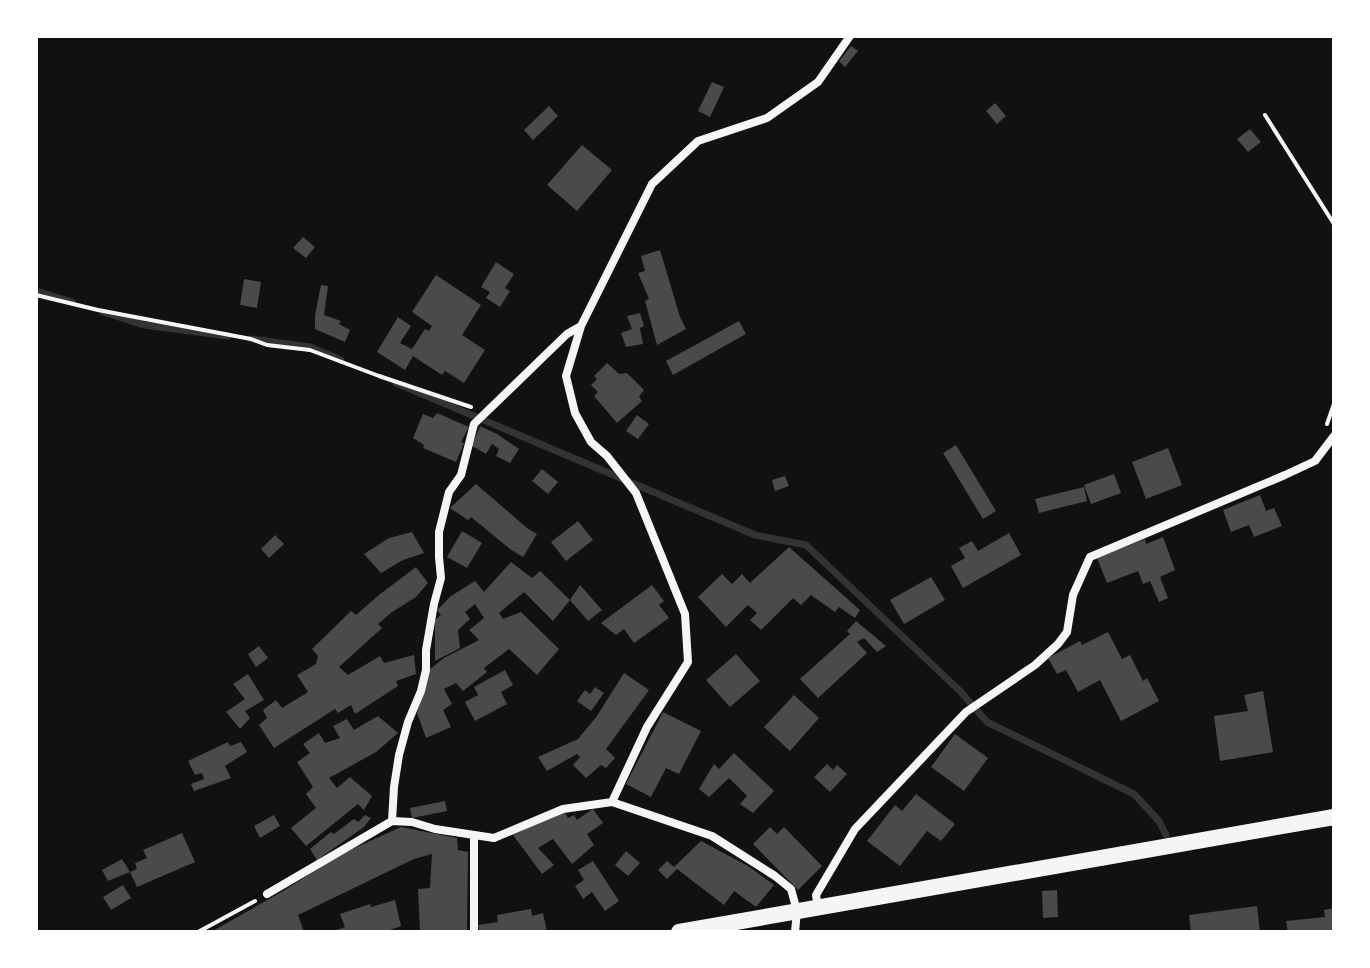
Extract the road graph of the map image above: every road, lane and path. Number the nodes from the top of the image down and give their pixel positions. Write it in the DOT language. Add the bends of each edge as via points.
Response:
graph roads {
  1 [pos="850,36"];
  2 [pos="1265,115"];
  3 [pos="1334,224"];
  4 [pos="36,295"];
  5 [pos="581,326"];
  6 [pos="493,406"];
  7 [pos="1334,436"];
  8 [pos="612,802"];
  9 [pos="1334,817"];
  10 [pos="392,821"];
  11 [pos="474,835"];
  12 [pos="267,894"];
  13 [pos="818,907"];
  14 [pos="797,911"];
  15 [pos="198,932"];
  16 [pos="474,932"];
  17 [pos="683,932"];
  18 [pos="795,932"];
  1 -- 5 [label="street" via="818,82 767,118 698,141 652,184"];
  2 -- 3 [label="path"];
  4 -- 6 [label="path" via="310,350 475,408"];
  5 -- 6 [label="street"];
  5 -- 8 [label="street" via="566,376 575,413 591,442 636,493 686,626 688,662 647,727"];
  6 -- 10 [label="street" via="474,424 439,532 441,578 426,670 399,755"];
  7 -- 13 [label="street" via="1315,461 1295,471 1090,557 1073,595 1067,632 1058,644 966,712 855,829 816,895"];
  8 -- 11 [label="street" via="563,809 494,838"];
  8 -- 14 [label="street" via="712,836 791,889"];
  9 -- 13 [label="main road"];
  10 -- 11 [label="street"];
  10 -- 12 [label="street"];
  11 -- 16 [label="street"];
  12 -- 15 [label="path"];
  13 -- 14 [label="main road"];
  14 -- 17 [label="main road"];
  14 -- 18 [label="street"];
}
